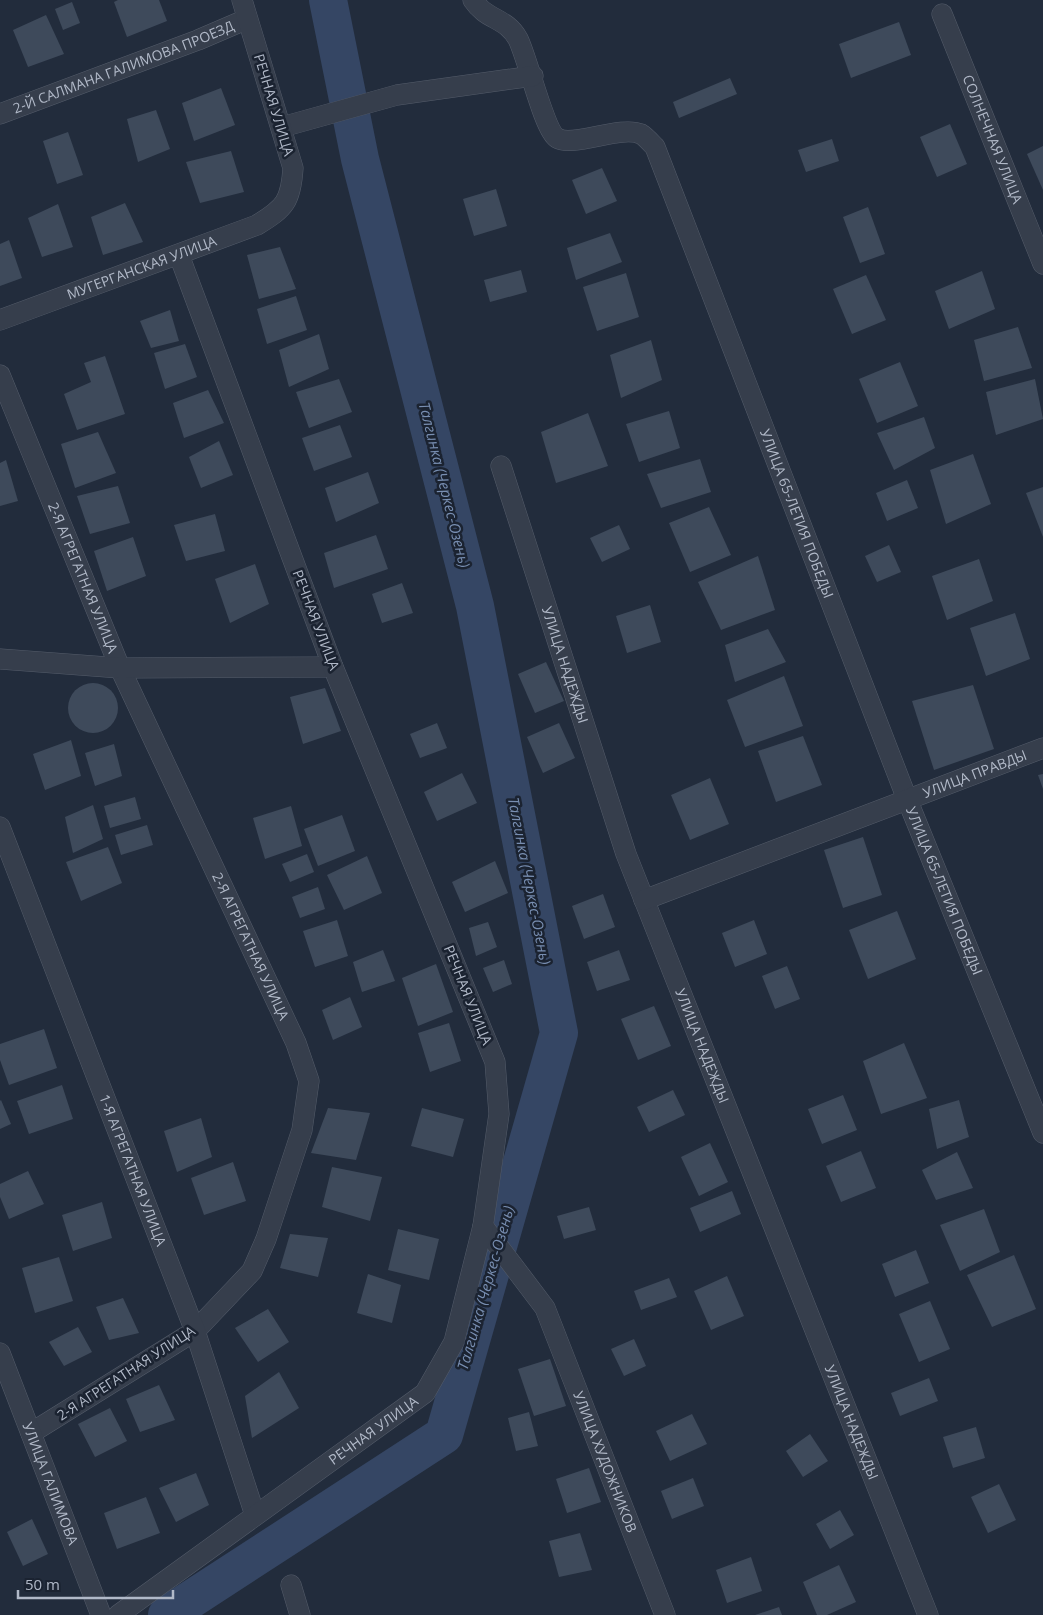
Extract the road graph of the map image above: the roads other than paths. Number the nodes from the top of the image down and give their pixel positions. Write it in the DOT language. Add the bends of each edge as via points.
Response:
graph roads {
  1 [pos="242,0"];
  2 [pos="473,0"];
  3 [pos="942,14"];
  4 [pos="247,19"];
  5 [pos="533,76"];
  6 [pos="0,114"];
  7 [pos="282,127"];
  8 [pos="281,210"];
  9 [pos="179,255"];
  10 [pos="1043,264"];
  11 [pos="0,320"];
  12 [pos="0,376"];
  13 [pos="502,466"];
  14 [pos="0,659"];
  15 [pos="333,667"];
  16 [pos="120,668"];
  17 [pos="1043,748"];
  18 [pos="907,799"];
  19 [pos="0,828"];
  20 [pos="644,900"];
  21 [pos="1043,1133"];
  22 [pos="483,1226"];
  23 [pos="195,1331"];
  24 [pos="0,1353"];
  25 [pos="31,1433"];
  26 [pos="255,1515"];
  27 [pos="291,1585"];
  28 [pos="101,1615"];
  29 [pos="118,1615"];
  30 [pos="300,1615"];
  31 [pos="665,1615"];
  32 [pos="928,1615"];
  1 -- 4 [label="street, РЕЧНАЯ УЛИЦА"];
  2 -- 5 [label="street, УЛИЦА 65-ЛЕТИЯ ПОБЕДЫ" via="481,12 507,25 517,38"];
  3 -- 10 [label="street, СОЛНЕЧНАЯ УЛИЦА"];
  4 -- 6 [label="street, 2-Й САЛМАНА ГАЛИМОВА ПРОЕЗД"];
  4 -- 7 [label="street, РЕЧНАЯ УЛИЦА"];
  5 -- 7 [label="street" via="397,95"];
  5 -- 18 [label="street, УЛИЦА 65-ЛЕТИЯ ПОБЕДЫ" via="550,131 559,139 640,134 655,147"];
  7 -- 8 [label="street, РЕЧНАЯ УЛИЦА" via="293,168 292,188"];
  8 -- 9 [label="street, МУГЕРГАНСКАЯ УЛИЦА" via="257,225"];
  9 -- 11 [label="street, МУГЕРГАНСКАЯ УЛИЦА"];
  9 -- 15 [label="street, РЕЧНАЯ УЛИЦА"];
  12 -- 16 [label="street, 2-Я АГРЕГАТНАЯ УЛИЦА"];
  13 -- 20 [label="street, УЛИЦА НАДЕЖДЫ" via="626,854"];
  14 -- 16 [label="street"];
  15 -- 16 [label="street"];
  15 -- 22 [label="street, РЕЧНАЯ УЛИЦА" via="496,1062 499,1114"];
  16 -- 23 [label="street, 2-Я АГРЕГАТНАЯ УЛИЦА" via="296,1043 309,1081 302,1130 256,1263"];
  17 -- 18 [label="street, УЛИЦА ПРАВДЫ"];
  18 -- 20 [label="street, УЛИЦА ПРАВДЫ"];
  18 -- 21 [label="street, УЛИЦА 65-ЛЕТИЯ ПОБЕДЫ"];
  19 -- 23 [label="street, 1-Я АГРЕГАТНАЯ УЛИЦА"];
  20 -- 32 [label="street, УЛИЦА НАДЕЖДЫ"];
  22 -- 26 [label="street, РЕЧНАЯ УЛИЦА" via="454,1342 425,1393"];
  22 -- 31 [label="street, УЛИЦА ХУДОЖНИКОВ" via="545,1308"];
  23 -- 25 [label="street, 2-Я АГРЕГАТНАЯ УЛИЦА"];
  23 -- 26 [label="street, 1-Я АГРЕГАТНАЯ УЛИЦА"];
  24 -- 25 [label="street, УЛИЦА ГАЛИМОВА"];
  25 -- 28 [label="street, УЛИЦА ГАЛИМОВА"];
  26 -- 29 [label="street, РЕЧНАЯ УЛИЦА"];
  27 -- 30 [label="street"];
}
